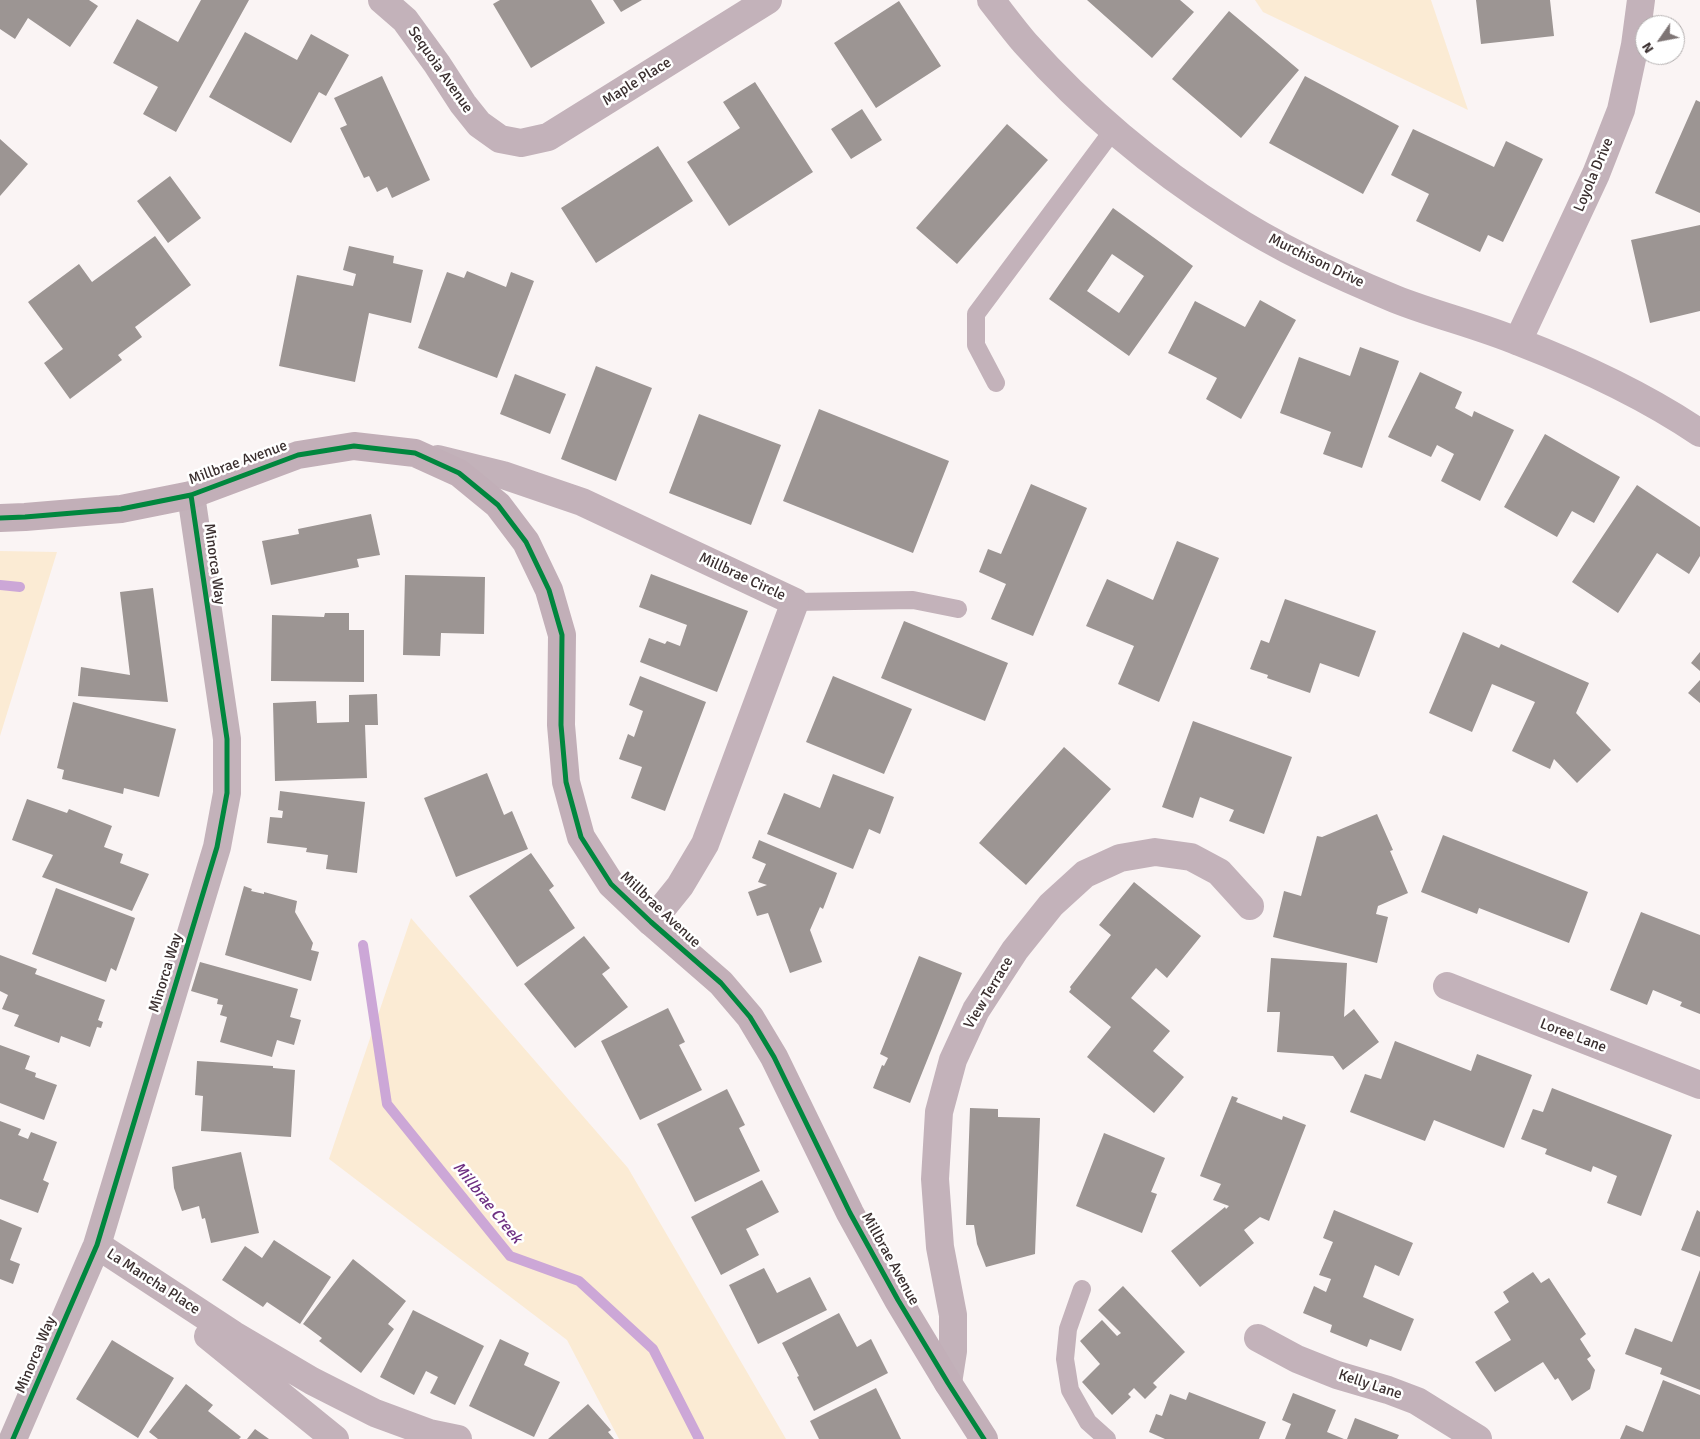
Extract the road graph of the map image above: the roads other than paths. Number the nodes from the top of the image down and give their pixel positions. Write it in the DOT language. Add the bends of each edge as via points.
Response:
graph roads {
  1 [pos="382,0"];
  2 [pos="768,0"];
  3 [pos="991,0"];
  4 [pos="1641,0"];
  5 [pos="1114,129"];
  6 [pos="500,140"];
  7 [pos="1518,341"];
  8 [pos="996,383"];
  9 [pos="1700,432"];
  10 [pos="414,453"];
  11 [pos="191,494"];
  12 [pos="0,518"];
  13 [pos="795,602"];
  14 [pos="958,610"];
  15 [pos="1250,906"];
  16 [pos="651,922"];
  17 [pos="1447,986"];
  18 [pos="1700,1085"];
  19 [pos="97,1245"];
  20 [pos="1082,1289"];
  21 [pos="1258,1338"];
  22 [pos="948,1383"];
  23 [pos="13,1439"];
  24 [pos="335,1439"];
  25 [pos="458,1439"];
  26 [pos="984,1439"];
  27 [pos="1107,1439"];
  28 [pos="1478,1439"];
  1 -- 6 [label="street, Sequoia Avenue" via="405,20 479,124"];
  2 -- 6 [label="street, Maple Place" via="548,137 521,143"];
  3 -- 5 [label="street, Murchison Drive" via="1025,43 1087,107"];
  4 -- 7 [label="street, Loyola Drive" via="1621,110 1596,174"];
  5 -- 7 [label="street, Murchison Drive" via="1155,165 1229,216 1314,264 1396,299"];
  5 -- 8 [label="lane" via="976,314 976,345"];
  7 -- 9 [label="street, Murchison Drive" via="1599,376"];
  10 -- 11 [label="street, Millbrae Avenue" via="354,446 298,455"];
  10 -- 13 [label="street, Millbrae Circle" via="503,475 582,502"];
  10 -- 16 [label="street, Millbrae Avenue" via="459,473 498,505 526,542 549,590 562,635 561,725 566,782 582,837 611,884"];
  11 -- 12 [label="street, Millbrae Avenue" via="121,509"];
  11 -- 19 [label="street, Minorca Way" via="227,739 227,794 217,847"];
  13 -- 14 [label="lane" via="913,600"];
  13 -- 16 [label="street, Millbrae Circle" via="705,844 680,886"];
  15 -- 22 [label="street, View Terrace" via="1219,872 1191,857 1156,852 1120,858 1085,874 1051,905 1015,950 976,1010 953,1060 939,1112 935,1179 940,1247 953,1316 953,1351"];
  16 -- 22 [label="street, Millbrae Avenue" via="721,983 750,1017 774,1057 850,1213"];
  17 -- 18 [label="street, Loree Lane"];
  19 -- 23 [label="street, Minorca Way"];
  19 -- 24 [label="street, La Mancha Place"];
  19 -- 25 [label="street, La Mancha Place" via="234,1336 312,1381 375,1413 430,1433"];
  20 -- 27 [label="lane" via="1068,1329 1065,1359 1070,1390 1088,1422"];
  21 -- 28 [label="street, Kelly Lane" via="1336,1375 1417,1401"];
  22 -- 26 [label="street, Millbrae Avenue"];
}
